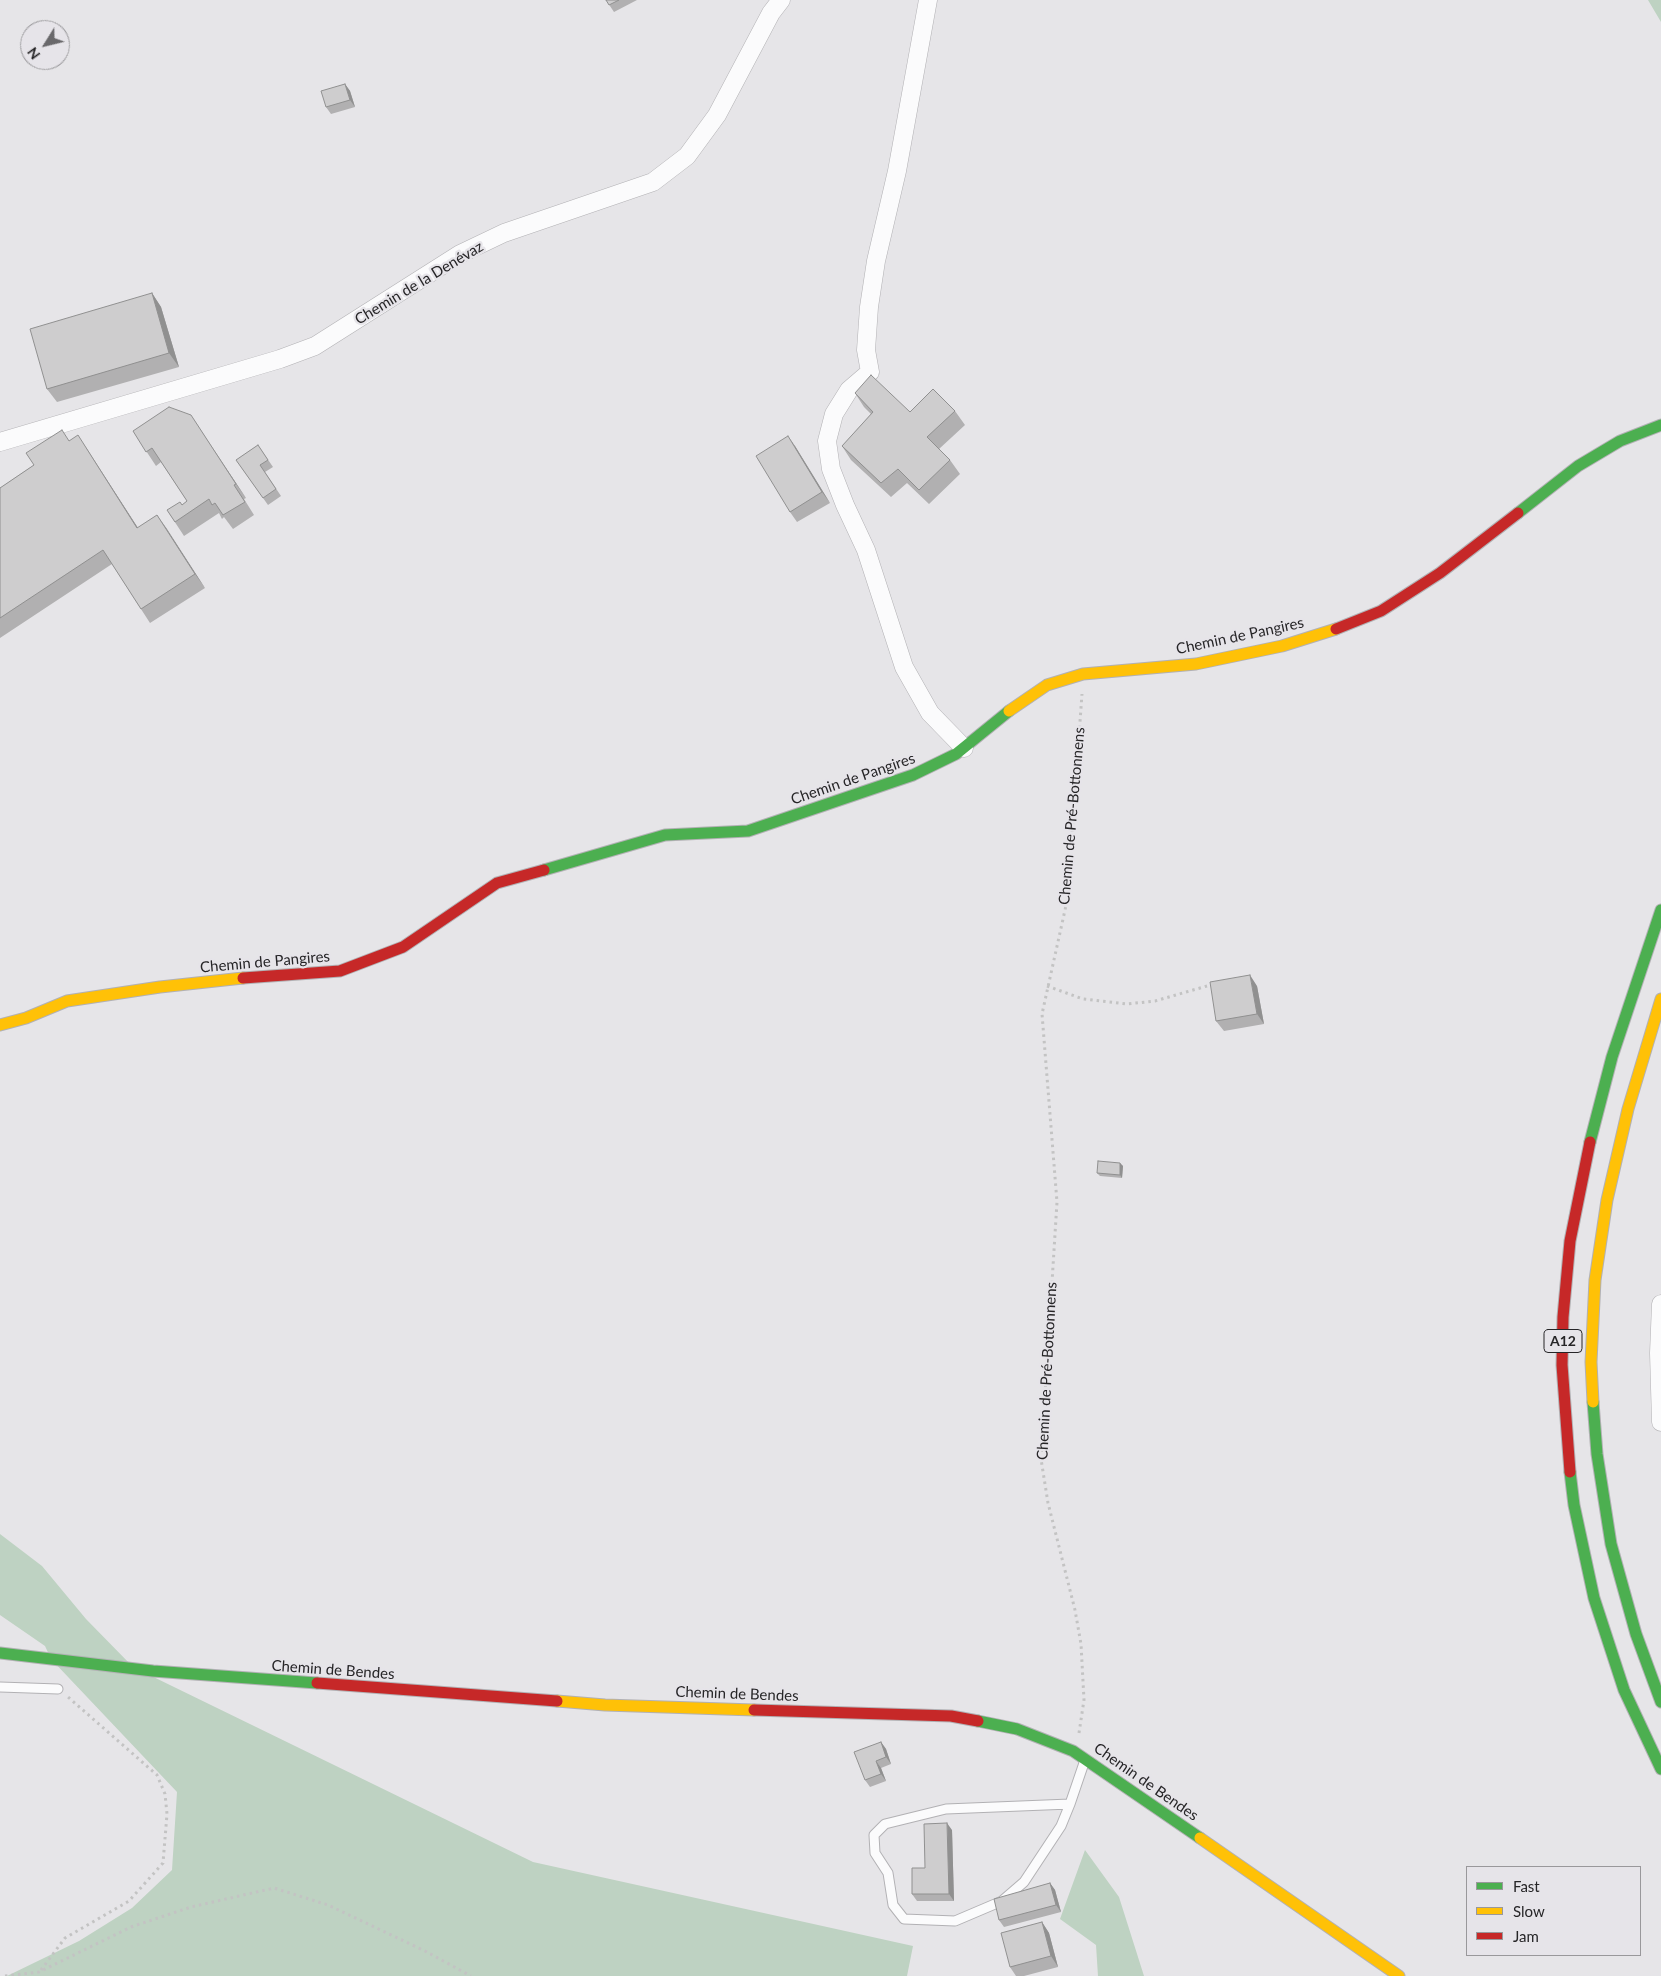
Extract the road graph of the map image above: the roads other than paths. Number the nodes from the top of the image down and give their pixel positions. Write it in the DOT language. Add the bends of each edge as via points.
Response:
graph roads {
  1 [pos="781,0"];
  2 [pos="928,0"];
  3 [pos="1661,425"];
  4 [pos="0,442"];
  5 [pos="964,748"];
  6 [pos="1661,910"];
  7 [pos="1661,999"];
  8 [pos="0,1025"];
  9 [pos="1661,1304"];
  10 [pos="1661,1422"];
  11 [pos="0,1652"];
  12 [pos="0,1687"];
  13 [pos="58,1688"];
  14 [pos="1661,1702"];
  15 [pos="1086,1759"];
  16 [pos="1661,1769"];
  17 [pos="1070,1804"];
  18 [pos="1399,1976"];
  1 -- 4 [label="street, Chemin de la Denévaz" via="717,115 687,156 653,182 504,233 460,254 314,346"];
  2 -- 5 [label="street" via="897,170 876,261 866,350 870,372 849,390 834,414 826,441 831,469 866,550 904,667 930,713"];
  3 -- 5 [label="main road, Chemin de Pangires" via="1620,441 1578,466 1440,573 1381,611 1282,646 1196,664 1083,674 1047,685 998,718"];
  5 -- 8 [label="main road, Chemin de Pangires" via="913,775 748,831 665,835 497,882 403,947 340,971 160,987 67,1001"];
  6 -- 16 [label="main road, A12" via="1612,1057 1588,1148 1570,1241 1562,1364 1568,1458 1583,1551 1624,1690"];
  7 -- 14 [label="main road, A12" via="1628,1109 1607,1200 1595,1280 1591,1362 1597,1454 1611,1544 1636,1634"];
  9 -- 10 [label="street"];
  11 -- 15 [label="main road, Chemin de Bendes" via="153,1671 605,1705 952,1716 1017,1729"];
  12 -- 13 [label="lane"];
  15 -- 17 [label="lane"];
  15 -- 18 [label="main road, Chemin de Bendes"];
  17 -- 17 [label="lane" via="1061,1826 1024,1882 1002,1901 955,1921 904,1919 893,1905 888,1873 875,1853 874,1835 885,1824 946,1809"];
}
